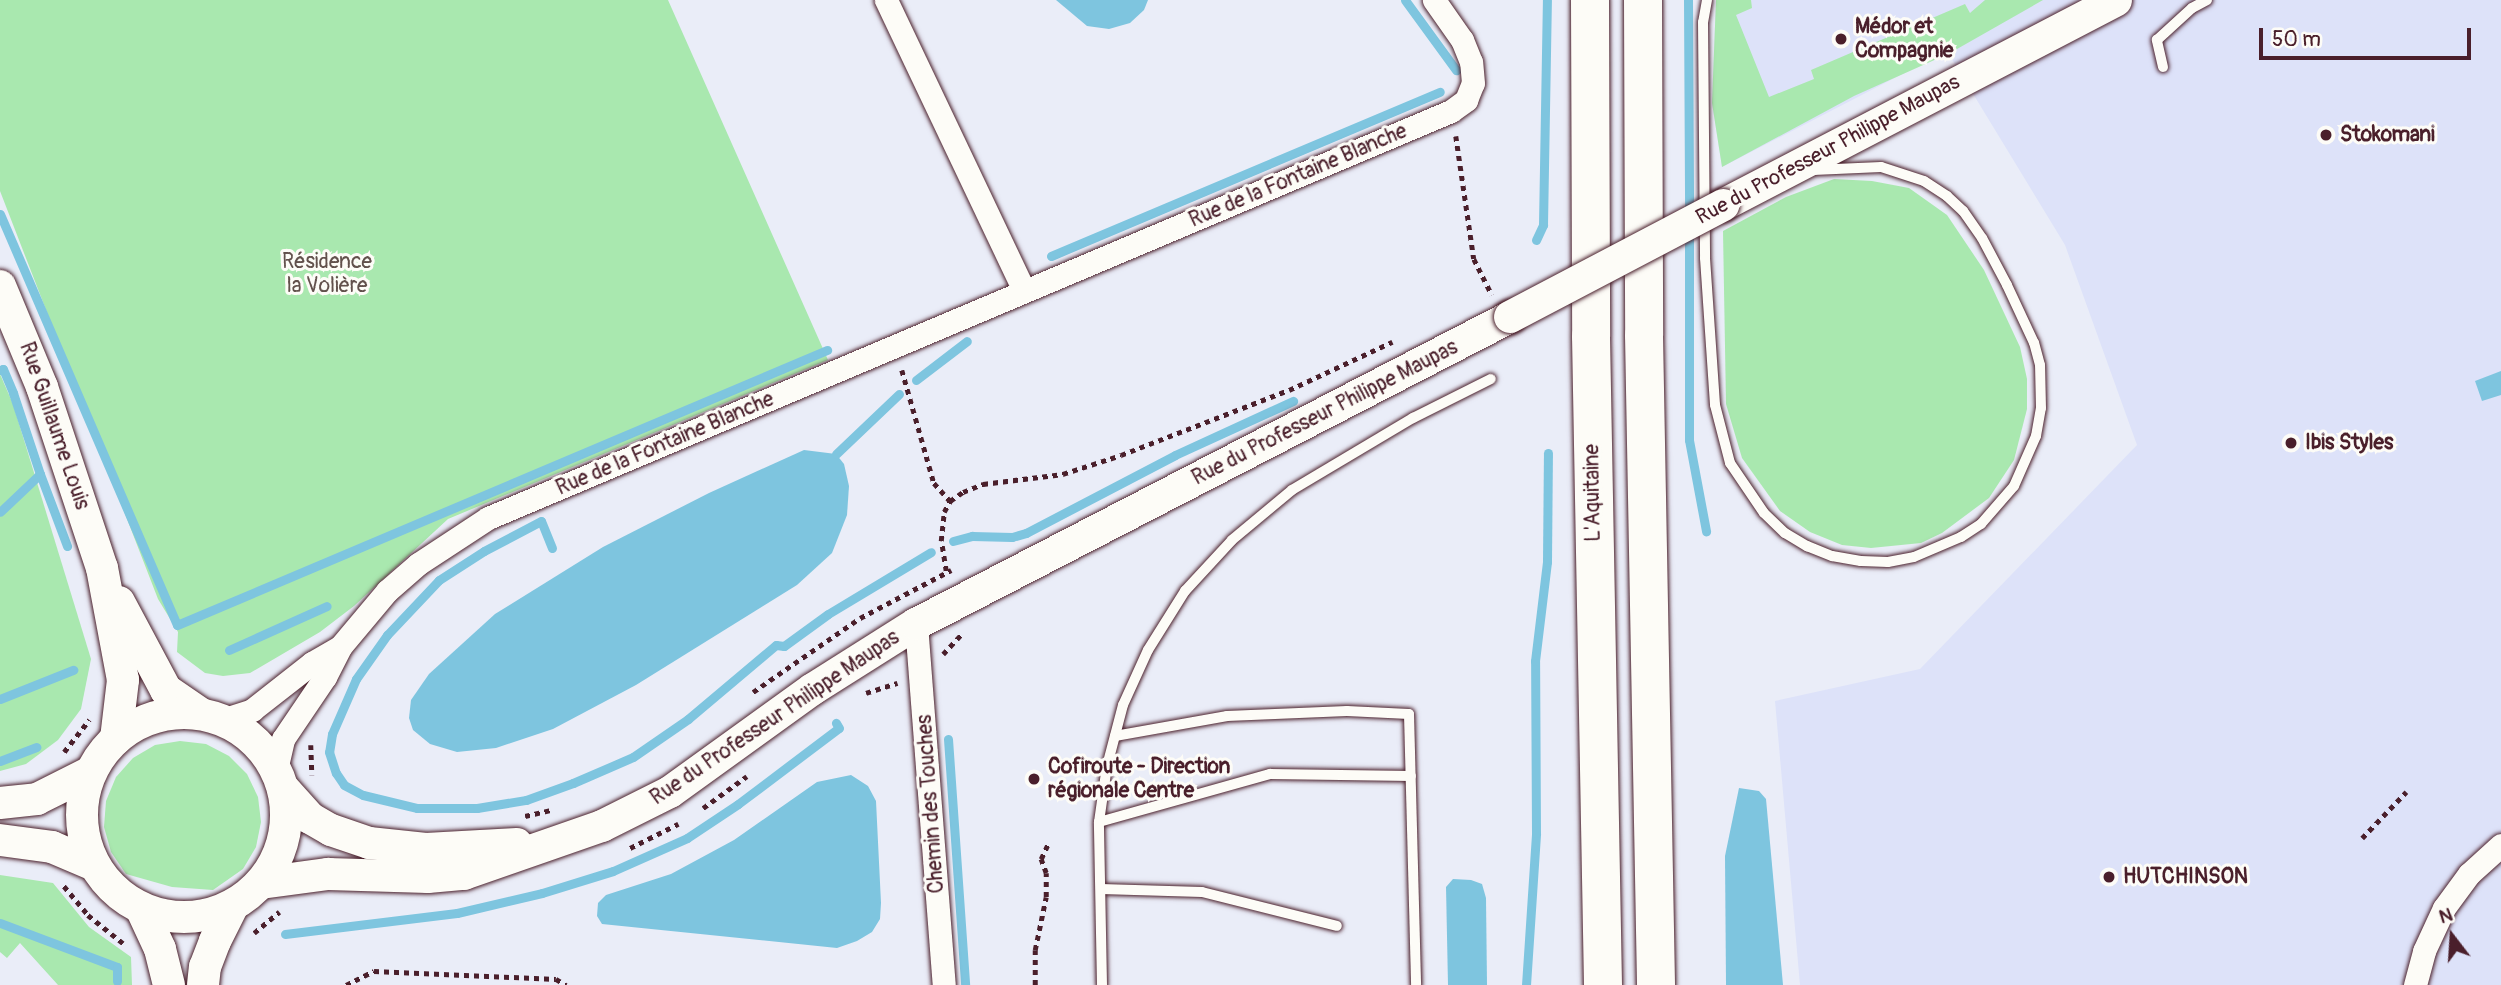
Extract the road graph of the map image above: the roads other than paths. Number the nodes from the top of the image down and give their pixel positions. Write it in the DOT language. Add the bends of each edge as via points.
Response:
graph roads {
  1 [pos="886,0"];
  2 [pos="1434,0"];
  3 [pos="1590,0"];
  4 [pos="1643,0"];
  5 [pos="1707,0"];
  6 [pos="2207,0"];
  7 [pos="2112,1"];
  8 [pos="2163,67"];
  9 [pos="1786,172"];
  10 [pos="0,286"];
  11 [pos="1024,291"];
  12 [pos="1491,379"];
  13 [pos="102,568"];
  14 [pos="916,624"];
  15 [pos="340,647"];
  16 [pos="211,717"];
  17 [pos="1115,736"];
  18 [pos="116,738"];
  19 [pos="91,772"];
  20 [pos="1411,776"];
  21 [pos="279,779"];
  22 [pos="0,803"];
  23 [pos="1099,822"];
  24 [pos="0,840"];
  25 [pos="557,842"];
  26 [pos="2501,845"];
  27 [pos="94,865"];
  28 [pos="261,883"];
  29 [pos="1101,889"];
  30 [pos="233,905"];
  31 [pos="141,908"];
  32 [pos="1337,926"];
  33 [pos="169,985"];
  34 [pos="203,985"];
  35 [pos="944,985"];
  36 [pos="1102,985"];
  37 [pos="1416,985"];
  38 [pos="1603,985"];
  39 [pos="1656,985"];
  40 [pos="2415,985"];
  1 -- 11 [label="street"];
  2 -- 11 [label="street, Rue de la Fontaine Blanche" via="1471,62 1473,83 1466,100 1451,111"];
  3 -- 38 [label="highway, L'Aquitaine"];
  4 -- 39 [label="highway"];
  5 -- 9 [label="lane" via="1703,22 1705,258 1715,405 1730,463 1771,520 1807,546 1832,556 1888,562 1940,548 1971,531 1997,508 2029,458 2042,408 2034,343 1982,238 1947,196 1924,181 1881,167"];
  6 -- 8 [label="lane" via="2157,40"];
  7 -- 9 [label="street, Rue du Professeur Philippe Maupas"];
  9 -- 14 [label="street, Rue du Professeur Philippe Maupas, bridge" via="1723,205 1501,301"];
  10 -- 13 [label="street, Rue Guillaume Louis" via="42,387"];
  11 -- 15 [label="street, Rue de la Fontaine Blanche" via="488,518 418,564 387,591"];
  12 -- 17 [label="lane" via="1413,418 1292,490 1232,540 1185,591 1147,650"];
  13 -- 16 [label="street, Rue Guillaume Louis" via="166,690"];
  13 -- 18 [label="street, Rue Guillaume Louis" via="123,680"];
  14 -- 25 [label="street, Rue du Professeur Philippe Maupas" via="813,689 670,792 602,826"];
  14 -- 35 [label="street, Chemin des Touches"];
  15 -- 16 [label="street, Rue de la Fontaine Blanche" via="252,710"];
  15 -- 21 [label="street, Rue de la Fontaine Blanche" via="283,739"];
  16 -- 18 [label="street" via="156,717"];
  16 -- 21 [label="street" via="244,732 262,749"];
  17 -- 20 [label="lane" via="1227,716 1347,711 1409,714"];
  17 -- 23 [label="lane"];
  18 -- 19 [label="street"];
  19 -- 22 [label="street" via="51,794"];
  19 -- 27 [label="street" via="81,819"];
  20 -- 23 [label="lane" via="1270,774"];
  20 -- 37 [label="lane"];
  21 -- 25 [label="street, Rue du Professeur Philippe Maupas" via="310,818 369,843 426,849"];
  21 -- 28 [label="street" via="286,813 284,838"];
  23 -- 29 [label="lane"];
  24 -- 27 [label="street" via="52,847"];
  25 -- 28 [label="street, Rue du Professeur Philippe Maupas" via="464,874 328,874"];
  26 -- 40 [label="street" via="2469,874 2444,908 2424,951"];
  27 -- 31 [label="street" via="106,883"];
  28 -- 30 [label="street"];
  29 -- 32 [label="lane" via="1202,892"];
  29 -- 36 [label="lane"];
  30 -- 31 [label="street" via="187,918"];
  30 -- 34 [label="street" via="215,941"];
  31 -- 33 [label="street" via="160,949"];
}
